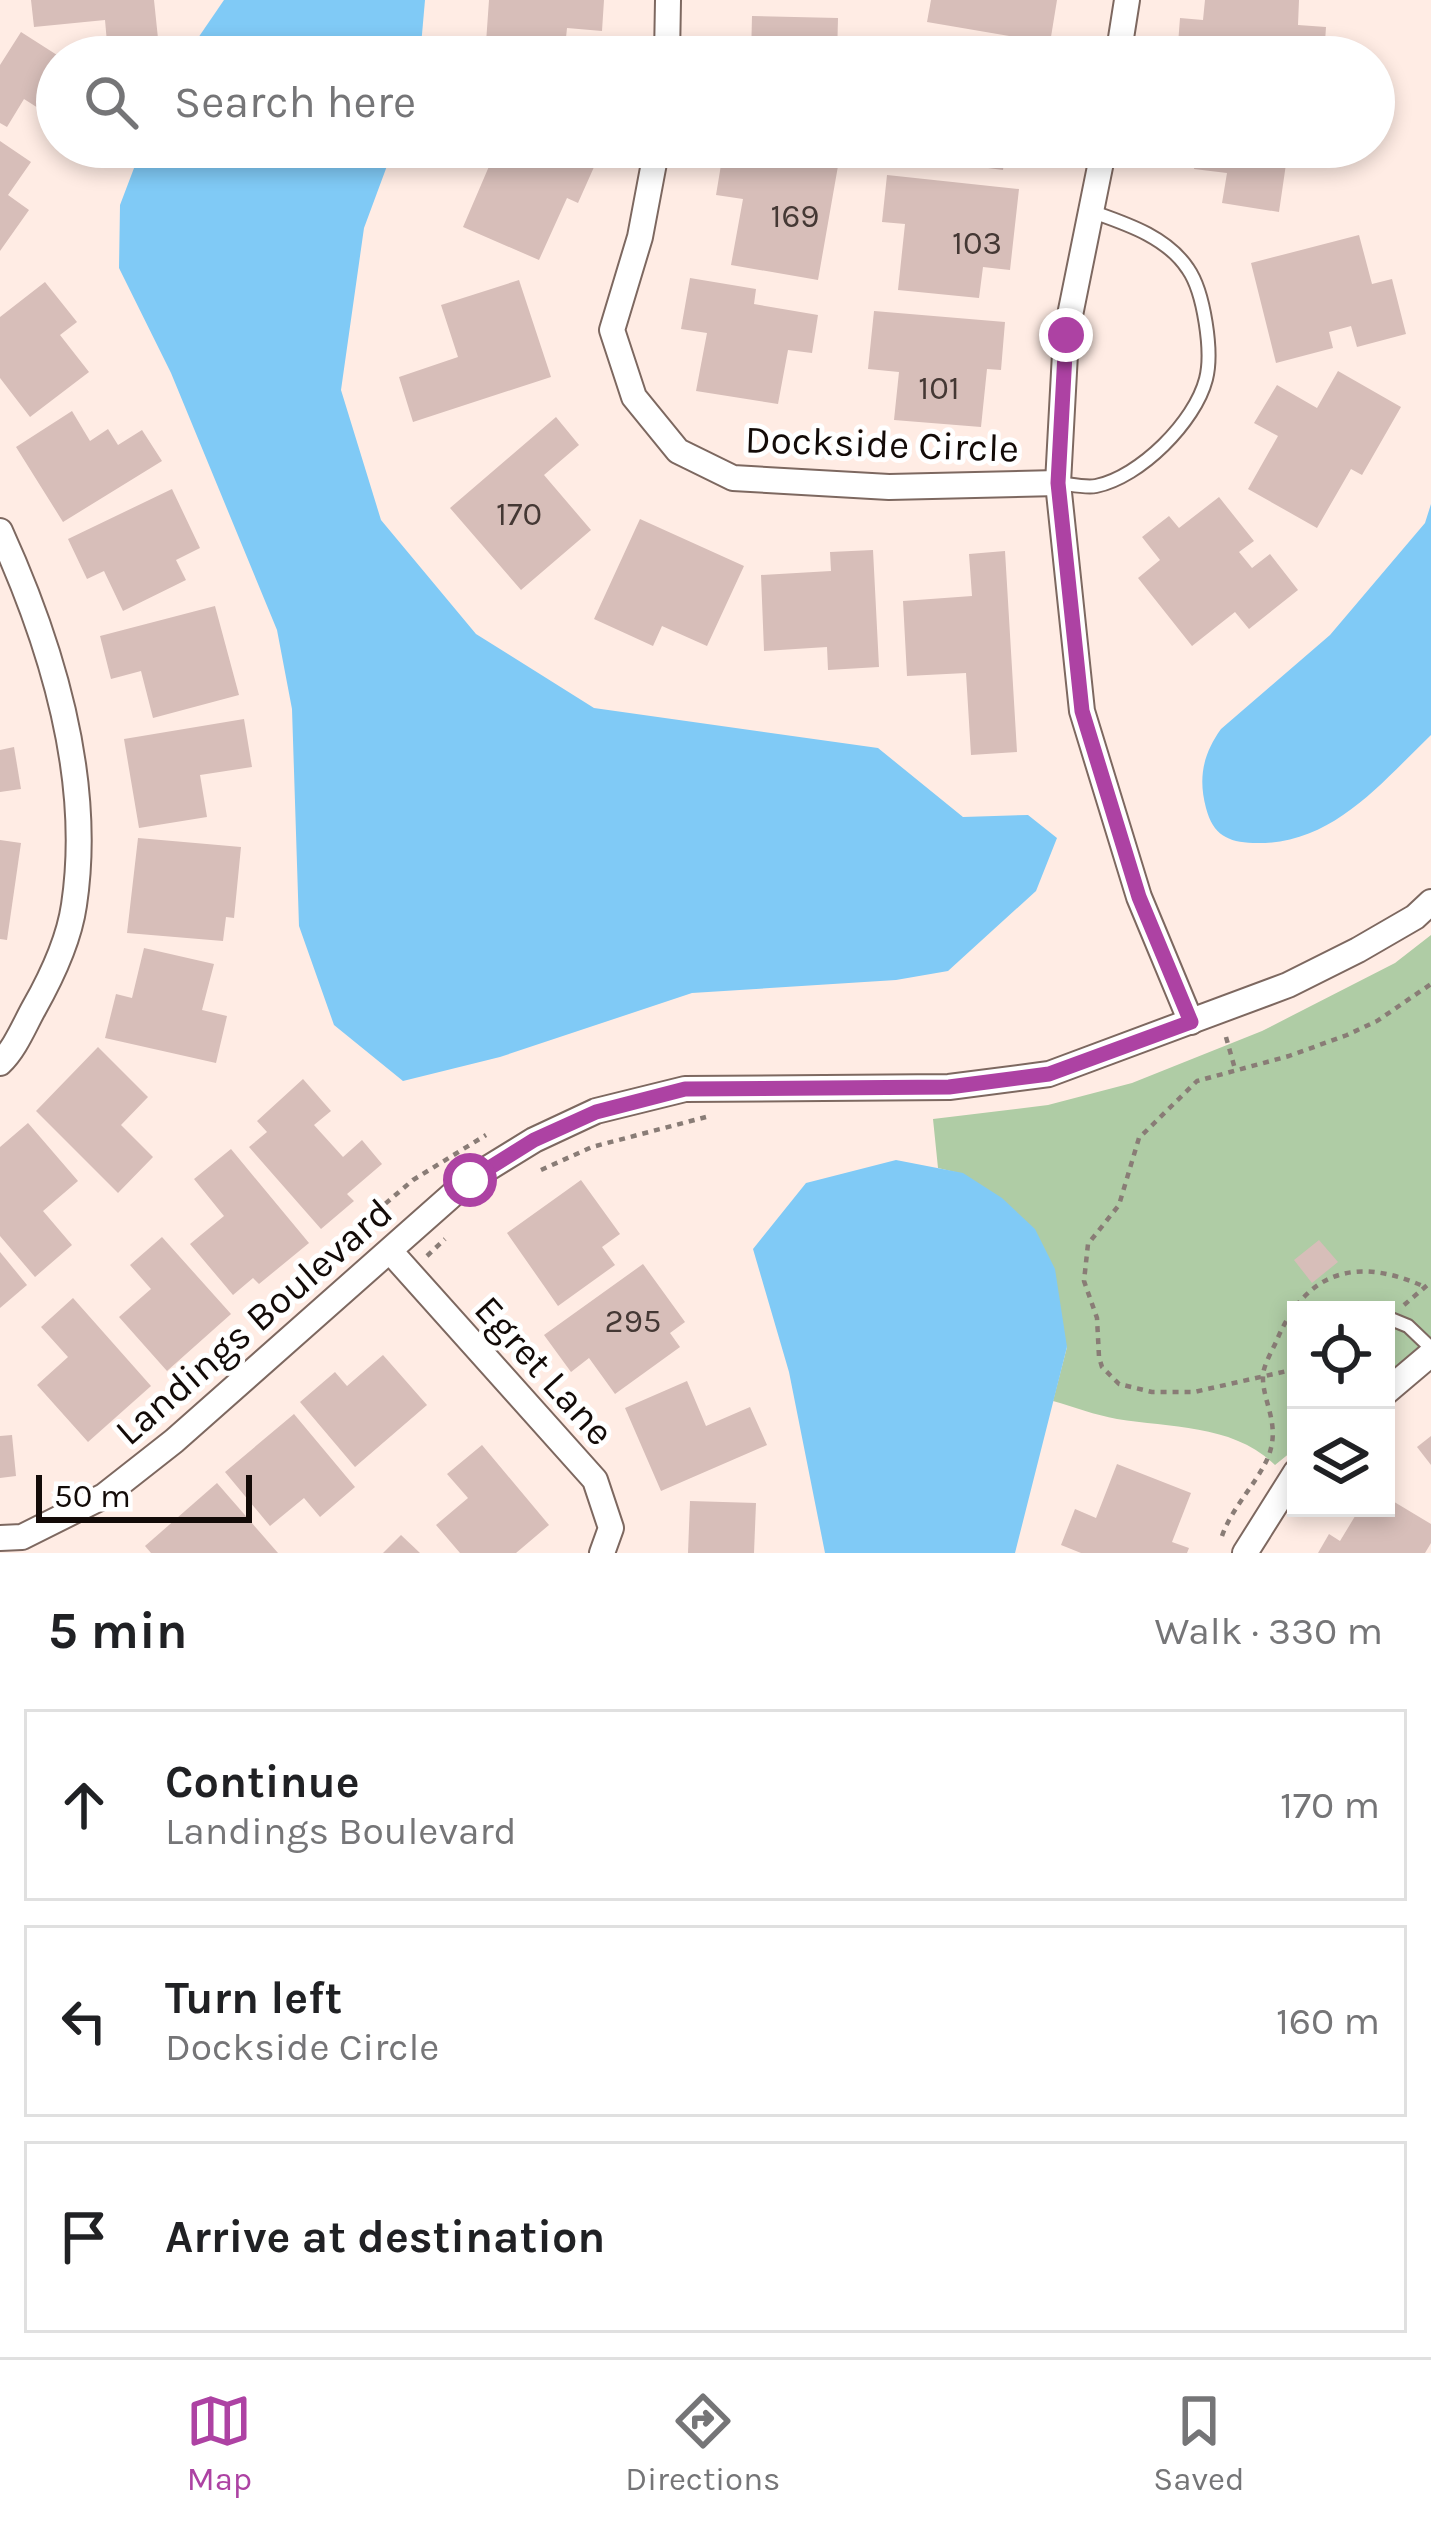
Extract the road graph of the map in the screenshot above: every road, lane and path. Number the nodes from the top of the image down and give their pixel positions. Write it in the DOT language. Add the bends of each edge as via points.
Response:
graph roads {
  1 [pos="668,0"];
  2 [pos="1126,0"];
  3 [pos="667,36"];
  4 [pos="1121,36"];
  5 [pos="653,168"];
  6 [pos="1101,168"];
  7 [pos="1094,212"];
  8 [pos="1058,483"];
  9 [pos="0,531"];
  10 [pos="1431,902"];
  11 [pos="1431,984"];
  12 [pos="1191,1022"];
  13 [pos="1226,1037"];
  14 [pos="0,1063"];
  15 [pos="1235,1069"];
  16 [pos="706,1118"];
  17 [pos="535,1172"];
  18 [pos="450,1233"];
  19 [pos="390,1251"];
  20 [pos="409,1272"];
  21 [pos="1428,1284"];
  22 [pos="1395,1311"];
  23 [pos="1395,1320"];
  24 [pos="1431,1351"];
  25 [pos="1287,1371"];
  26 [pos="1263,1375"];
  27 [pos="1395,1384"];
  28 [pos="1287,1486"];
  29 [pos="0,1538"];
  30 [pos="602,1553"];
  31 [pos="1216,1553"];
  32 [pos="1244,1553"];
  1 -- 3 [label="street"];
  2 -- 4 [label="street"];
  5 -- 8 [label="street, Dockside Circle" via="612,330 634,398 678,451 734,478 889,487"];
  6 -- 7 [label="street, Dockside Circle"];
  7 -- 8 [label="street, Dockside Circle" via="1066,335"];
  7 -- 8 [label="lane" via="1145,230 1188,269 1206,320 1207,377 1184,423 1146,462 1095,487"];
  8 -- 12 [label="street, Dockside Circle" via="1082,711 1139,897"];
  9 -- 14 [label="street" via="60,698 80,818 74,909 48,983"];
  10 -- 12 [label="street, Landings Boulevard" via="1288,985"];
  11 -- 15 [label="path" via="1347,1035"];
  12 -- 19 [label="street, Landings Boulevard" via="1049,1074 949,1087 685,1089 596,1112 470,1180"];
  13 -- 15 [label="path"];
  15 -- 26 [label="path" via="1197,1081 1139,1138 1119,1205 1088,1244 1084,1281 1102,1367 1119,1384 1194,1392"];
  16 -- 17 [label="path" via="592,1147"];
  18 -- 20 [label="path"];
  19 -- 20 [label="street, Egret Lane"];
  19 -- 29 [label="street, Landings Boulevard" via="104,1496 22,1537"];
  20 -- 30 [label="street, Egret Lane" via="595,1480 611,1528"];
  21 -- 22 [label="path"];
  21 -- 26 [label="path" via="1362,1270 1335,1274 1298,1304"];
  23 -- 24 [label="lane"];
  24 -- 27 [label="street"];
  25 -- 26 [label="path"];
  26 -- 31 [label="path" via="1270,1454"];
  28 -- 32 [label="street"];
}
